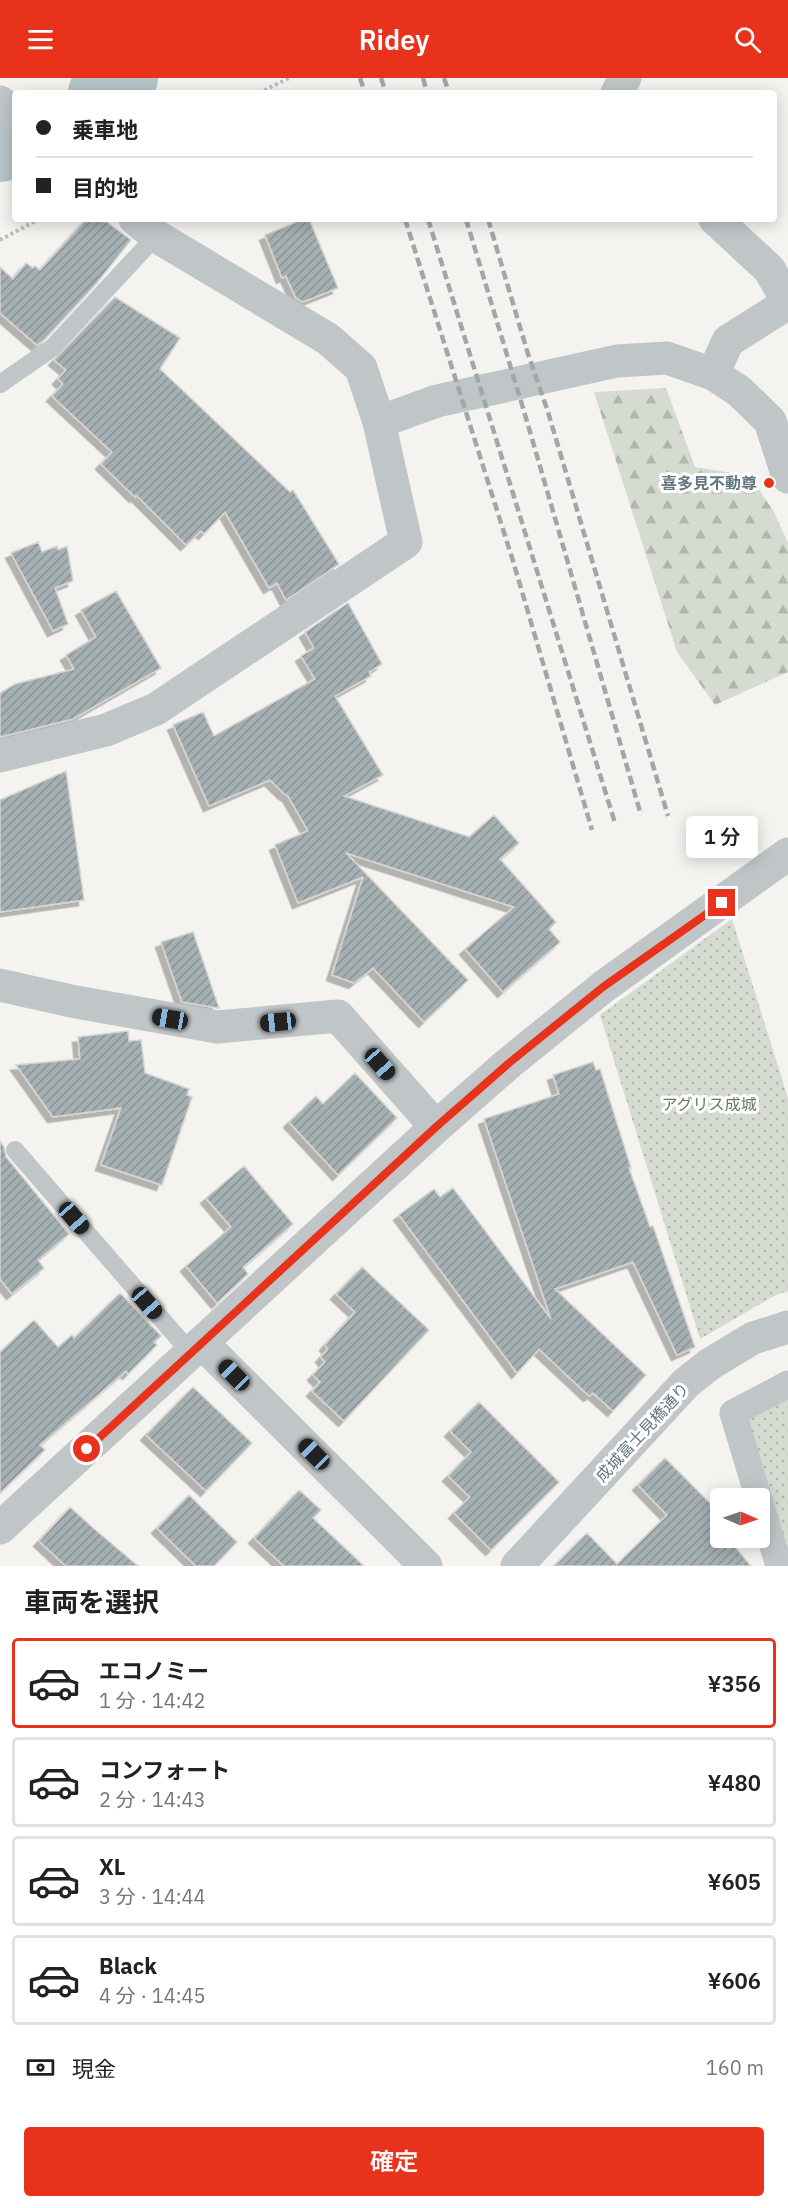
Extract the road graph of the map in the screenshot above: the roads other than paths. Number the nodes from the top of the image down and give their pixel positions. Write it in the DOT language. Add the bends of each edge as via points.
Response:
graph roads {
  1 [pos="0,102"];
  2 [pos="12,112"];
  3 [pos="718,222"];
  4 [pos="145,227"];
  5 [pos="788,302"];
  6 [pos="713,374"];
  7 [pos="0,384"];
  8 [pos="379,422"];
  9 [pos="788,477"];
  10 [pos="0,756"];
  11 [pos="788,854"];
  12 [pos="0,985"];
  13 [pos="436,1127"];
  14 [pos="15,1150"];
  15 [pos="788,1327"];
  16 [pos="196,1348"];
  17 [pos="788,1384"];
  18 [pos="0,1528"];
  19 [pos="426,1566"];
  20 [pos="517,1566"];
  21 [pos="780,1566"];
  1 -- 2 [label="street"];
  3 -- 5 [label="street" via="769,269"];
  4 -- 7 [label="lane" via="52,348"];
  4 -- 8 [label="street" via="328,339 360,368"];
  5 -- 6 [label="street" via="728,341"];
  6 -- 8 [label="street" via="667,358 617,361 437,401"];
  6 -- 9 [label="street" via="739,391 770,421"];
  8 -- 10 [label="street" via="406,542 156,709 106,730"];
  11 -- 13 [label="street" via="603,987"];
  12 -- 13 [label="street" via="217,1027 338,1016"];
  13 -- 16 [label="street"];
  14 -- 16 [label="lane"];
  15 -- 20 [label="street, 成城富士見橋通り" via="753,1338 686,1383"];
  16 -- 18 [label="street"];
  16 -- 19 [label="street"];
  17 -- 21 [label="street" via="733,1413"];
}
